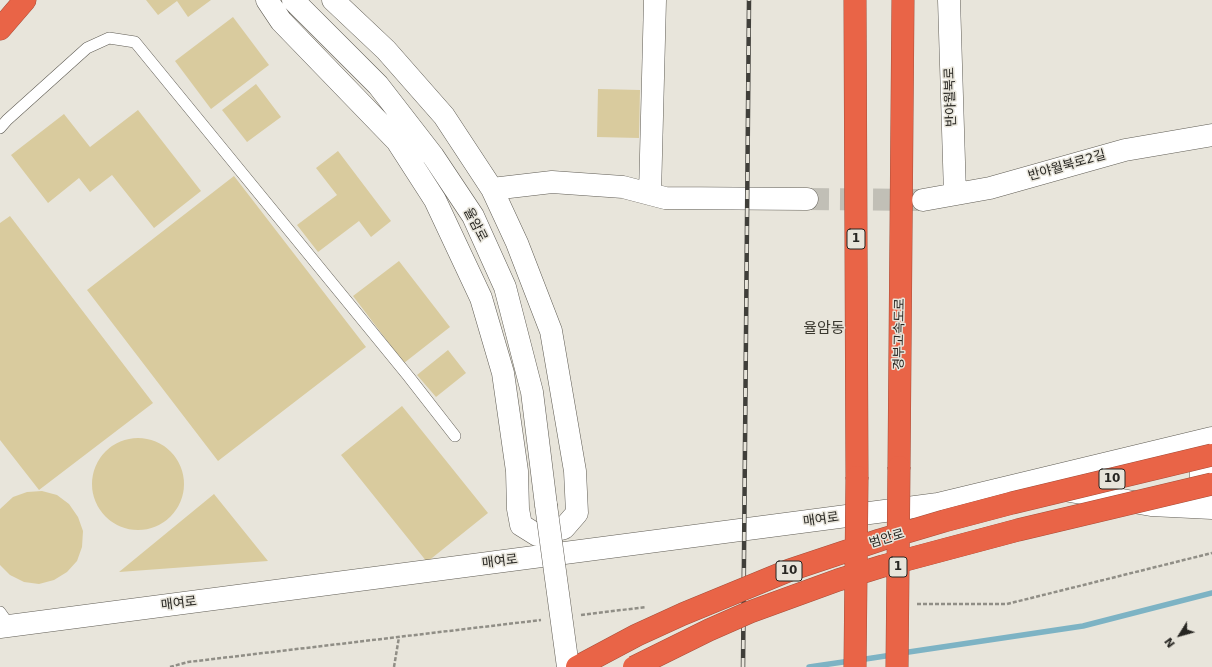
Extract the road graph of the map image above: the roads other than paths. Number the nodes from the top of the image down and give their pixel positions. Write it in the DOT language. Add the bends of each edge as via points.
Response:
graph roads {
  1 [pos="25,0"];
  2 [pos="268,0"];
  3 [pos="293,0"];
  4 [pos="333,0"];
  5 [pos="655,0"];
  6 [pos="855,0"];
  7 [pos="903,0"];
  8 [pos="949,0"];
  9 [pos="0,29"];
  10 [pos="0,128"];
  11 [pos="1212,135"];
  12 [pos="492,189"];
  13 [pos="650,194"];
  14 [pos="955,194"];
  15 [pos="807,199"];
  16 [pos="923,200"];
  17 [pos="455,436"];
  18 [pos="1212,439"];
  19 [pos="1212,455"];
  20 [pos="1212,484"];
  21 [pos="998,490"];
  22 [pos="1212,500"];
  23 [pos="1212,508"];
  24 [pos="3,622"];
  25 [pos="568,667"];
  26 [pos="577,667"];
  27 [pos="634,667"];
  28 [pos="855,667"];
  29 [pos="897,667"];
  1 -- 9 [label="highway"];
  2 -- 12 [label="street" via="281,22 397,141 435,200 481,298 503,373 517,471 521,525 538,535 564,528 577,513 576,471 551,331 517,243"];
  3 -- 25 [label="street, 율암로, bridge" via="378,85 433,156 473,216 505,287 532,392"];
  4 -- 12 [label="street" via="386,50 444,116"];
  5 -- 13 [label="street"];
  6 -- 28 [label="highway, 1, bridge"];
  7 -- 29 [label="highway, 경부고속도로 / 1, bridge"];
  8 -- 14 [label="street, 반야월북로"];
  10 -- 17 [label="lane" via="87,48 109,38 135,42"];
  11 -- 14 [label="street, 반야월북로2길" via="1125,150 990,188"];
  12 -- 13 [label="street" via="552,182 623,187"];
  13 -- 15 [label="street" via="664,198"];
  14 -- 16 [label="street, 반야월북로2길"];
  18 -- 21 [label="street"];
  18 -- 22 [label="street" via="1204,453 1201,466 1201,487"];
  19 -- 26 [label="highway, 범안로 / 10, bridge" via="944,521 790,570 683,614"];
  20 -- 27 [label="highway, 범안로 / 10, bridge" via="1018,530 868,570 750,612"];
  21 -- 23 [label="street" via="1060,490 1151,505"];
  21 -- 24 [label="street, 매여로" via="930,505"];
}
